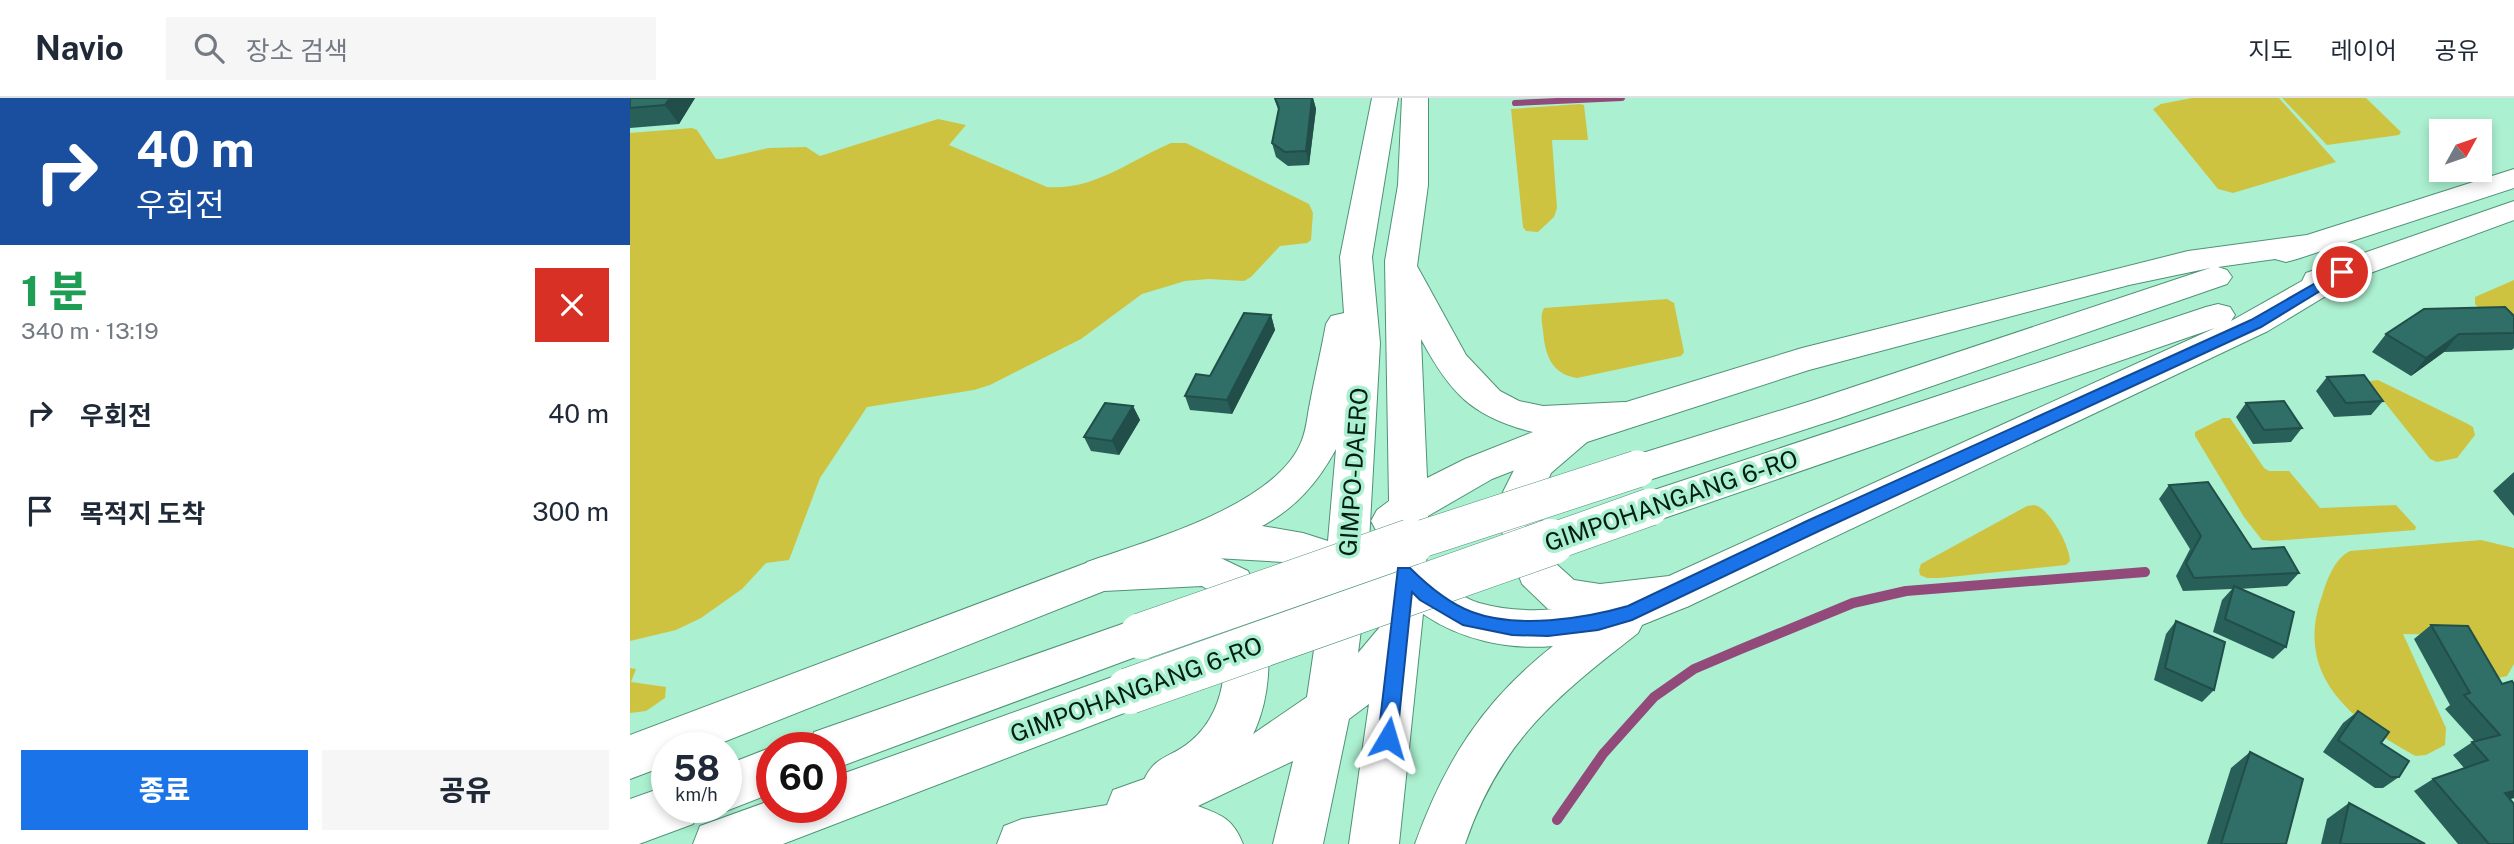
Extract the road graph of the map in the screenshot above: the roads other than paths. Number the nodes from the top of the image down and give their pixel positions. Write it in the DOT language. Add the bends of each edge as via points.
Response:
graph roads {
  1 [pos="1385,98"];
  2 [pos="1415,98"];
  3 [pos="2514,178"];
  4 [pos="2514,210"];
  5 [pos="2311,244"];
  6 [pos="1356,257"];
  7 [pos="1401,261"];
  8 [pos="2342,272"];
  9 [pos="1624,415"];
  10 [pos="1574,432"];
  11 [pos="1643,488"];
  12 [pos="1409,507"];
  13 [pos="1362,518"];
  14 [pos="1198,541"];
  15 [pos="1346,566"];
  16 [pos="1404,573"];
  17 [pos="1102,574"];
  18 [pos="1674,593"];
  19 [pos="1632,613"];
  20 [pos="1400,635"];
  21 [pos="1328,708"];
  22 [pos="847,742"];
  23 [pos="630,757"];
  24 [pos="847,796"];
  25 [pos="1130,807"];
  26 [pos="651,816"];
  27 [pos="630,823"];
  28 [pos="775,823"];
  29 [pos="718,844"];
  30 [pos="1022,844"];
  31 [pos="1218,844"];
  32 [pos="1298,844"];
  33 [pos="1374,844"];
  34 [pos="1440,844"];
  1 -- 6 [label="street, GIMPO-DAERO"];
  2 -- 7 [label="street, GIMPO-DAERO" via="1413,185"];
  3 -- 5 [label="street, GIMPOHANGANG 6-RO"];
  4 -- 8 [label="street, GIMPOHANGANG 6-RO"];
  5 -- 9 [label="street" via="2188,261 2129,275 1802,360"];
  5 -- 11 [label="street, GIMPOHANGANG 6-RO" via="1824,410"];
  6 -- 13 [label="street, GIMPO-DAERO" via="1363,343"];
  6 -- 14 [label="street" via="1314,456 1297,479 1271,500"];
  7 -- 9 [label="street" via="1437,335 1476,393 1503,411 1531,418"];
  7 -- 12 [label="street, GIMPO-DAERO"];
  8 -- 11 [label="street, GIMPOHANGANG 6-RO" via="2111,353"];
  8 -- 18 [label="street" via="2256,323"];
  9 -- 10 [label="street"];
  10 -- 12 [label="street" via="1477,470"];
  10 -- 18 [label="street" via="1535,464 1522,494 1520,527 1537,572 1563,596 1600,602"];
  11 -- 22 [label="street, GIMPOHANGANG 6-RO, bridge" via="1431,535"];
  11 -- 24 [label="street, GIMPOHANGANG 6-RO, bridge" via="1129,691"];
  12 -- 13 [label="street"];
  12 -- 16 [label="street, GIMPO-DAERO"];
  13 -- 15 [label="street"];
  13 -- 16 [label="street"];
  14 -- 15 [label="street" via="1282,543"];
  14 -- 17 [label="street"];
  15 -- 20 [label="street" via="1368,583"];
  15 -- 21 [label="street, GIMPO-DAERO"];
  16 -- 19 [label="street" via="1426,595 1469,620 1548,628 1598,623"];
  16 -- 20 [label="street, GIMPO-DAERO"];
  17 -- 23 [label="street"];
  17 -- 25 [label="street" via="1208,569 1233,583 1244,615 1244,695 1232,726 1209,756"];
  18 -- 19 [label="street"];
  19 -- 34 [label="street" via="1519,705 1483,753"];
  20 -- 21 [label="street" via="1358,686"];
  20 -- 33 [label="street, GIMPO-DAERO"];
  21 -- 25 [label="street" via="1270,750"];
  21 -- 32 [label="street, GIMPO-DAERO"];
  25 -- 30 [label="street"];
  26 -- 27 [label="street"];
  28 -- 29 [label="street"];
  30 -- 31 [label="street" via="1156,824 1183,825"];
}
